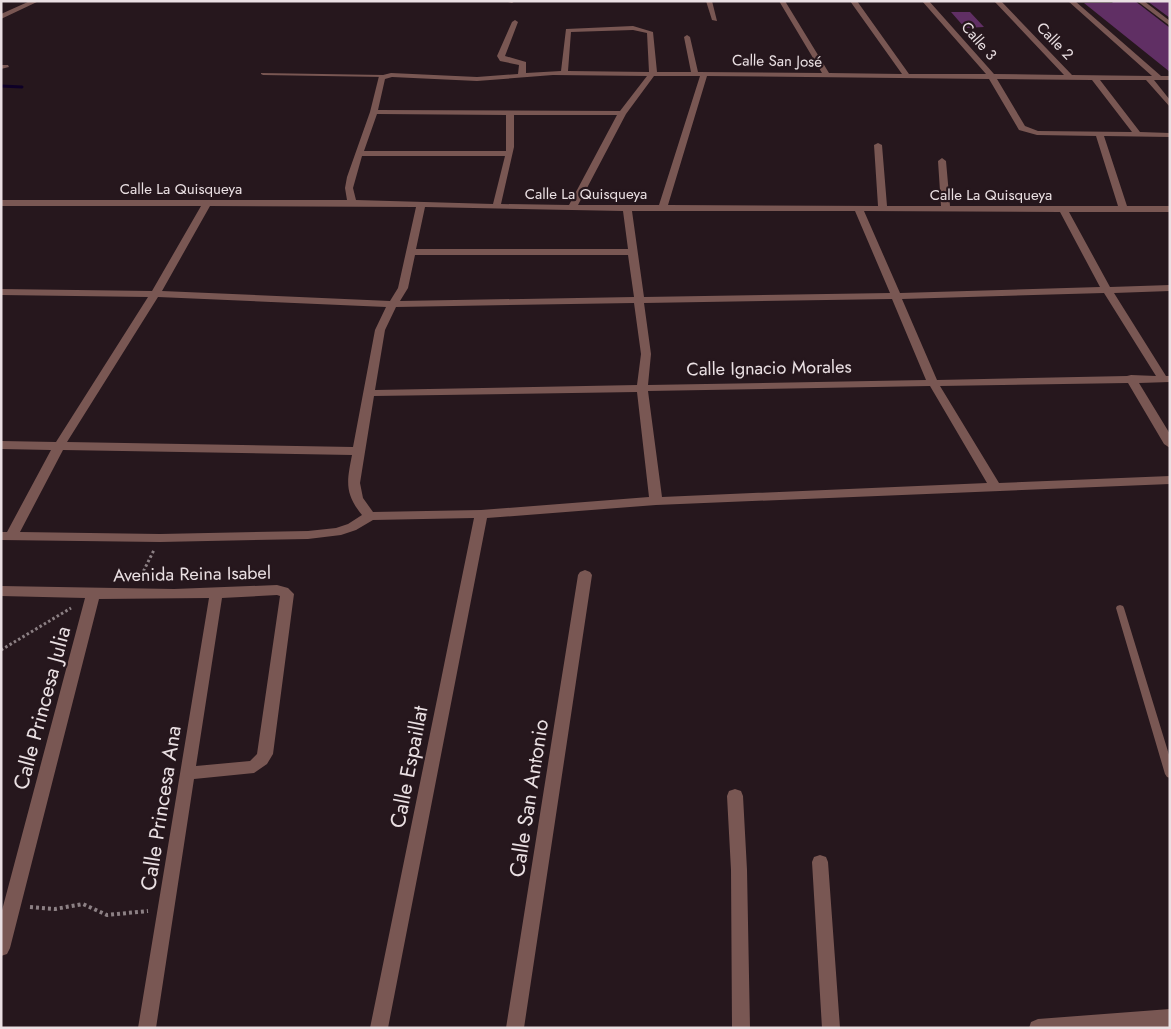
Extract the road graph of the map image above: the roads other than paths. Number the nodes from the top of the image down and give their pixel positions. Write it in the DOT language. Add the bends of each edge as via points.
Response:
graph roads {
  1 [pos="36,1"];
  2 [pos="507,1"];
  3 [pos="512,1"];
  4 [pos="709,1"];
  5 [pos="782,1"];
  6 [pos="853,1"];
  7 [pos="925,1"];
  8 [pos="997,1"];
  9 [pos="1070,1"];
  10 [pos="1140,1"];
  11 [pos="1,17"];
  12 [pos="715,20"];
  13 [pos="516,22"];
  14 [pos="1170,24"];
  15 [pos="687,38"];
  16 [pos="564,73"];
  17 [pos="653,73"];
  18 [pos="263,74"];
  19 [pos="695,74"];
  20 [pos="704,74"];
  21 [pos="522,75"];
  22 [pos="827,75"];
  23 [pos="384,76"];
  24 [pos="908,77"];
  25 [pos="992,77"];
  26 [pos="1072,78"];
  27 [pos="1094,78"];
  28 [pos="1148,78"];
  29 [pos="1159,78"];
  30 [pos="1170,78"];
  31 [pos="1170,105"];
  32 [pos="374,112"];
  33 [pos="510,112"];
  34 [pos="622,113"];
  35 [pos="1100,134"];
  36 [pos="1138,135"];
  37 [pos="1170,135"];
  38 [pos="878,145"];
  39 [pos="508,153"];
  40 [pos="359,154"];
  41 [pos="942,161"];
  42 [pos="1,203"];
  43 [pos="207,203"];
  44 [pos="352,203"];
  45 [pos="421,205"];
  46 [pos="496,207"];
  47 [pos="572,208"];
  48 [pos="627,208"];
  49 [pos="663,208"];
  50 [pos="858,208"];
  51 [pos="883,208"];
  52 [pos="946,208"];
  53 [pos="1063,209"];
  54 [pos="1123,209"];
  55 [pos="1170,209"];
  56 [pos="411,252"];
  57 [pos="632,252"];
  58 [pos="1170,288"];
  59 [pos="1107,290"];
  60 [pos="1,292"];
  61 [pos="155,294"];
  62 [pos="894,296"];
  63 [pos="638,301"];
  64 [pos="393,304"];
  65 [pos="1132,378"];
  66 [pos="1166,379"];
  67 [pos="934,383"];
  68 [pos="642,388"];
  69 [pos="369,393"];
  70 [pos="1170,444"];
  71 [pos="1,445"];
  72 [pos="59,446"];
  73 [pos="358,451"];
  74 [pos="1170,480"];
  75 [pos="995,486"];
  76 [pos="656,501"];
  77 [pos="481,514"];
  78 [pos="370,516"];
  79 [pos="6,536"];
  80 [pos="585,575"];
  81 [pos="1,591"];
  82 [pos="93,594"];
  83 [pos="216,595"];
  84 [pos="1120,608"];
  85 [pos="188,773"];
  86 [pos="1170,774"];
  87 [pos="735,796"];
  88 [pos="820,862"];
  89 [pos="1,948"];
  90 [pos="1170,1018"];
  91 [pos="148,1028"];
  92 [pos="379,1028"];
  93 [pos="514,1028"];
  94 [pos="741,1028"];
  95 [pos="831,1028"];
  96 [pos="1038,1028"];
  1 -- 11 [label="street"];
  2 -- 3 [label="street"];
  4 -- 12 [label="street"];
  5 -- 22 [label="street"];
  6 -- 24 [label="street"];
  7 -- 25 [label="street, Calle 3"];
  8 -- 26 [label="street, Calle 2"];
  9 -- 29 [label="street"];
  10 -- 14 [label="street"];
  13 -- 21 [label="street" via="501,56 524,64"];
  15 -- 19 [label="street"];
  16 -- 17 [label="street, Calle San José"];
  16 -- 17 [label="street" via="568,30 633,28 650,32"];
  16 -- 21 [label="street, Calle San José"];
  17 -- 19 [label="street, Calle San José"];
  17 -- 34 [label="street"];
  18 -- 23 [label="lane"];
  19 -- 20 [label="street, Calle San José"];
  20 -- 22 [label="street, Calle San José"];
  20 -- 49 [label="street"];
  21 -- 23 [label="street, Calle San José" via="477,79"];
  22 -- 24 [label="street, Calle San José"];
  23 -- 32 [label="street"];
  24 -- 25 [label="street, Calle San José"];
  25 -- 26 [label="street, Calle San José"];
  25 -- 35 [label="street, Calle 3" via="1022,128 1028,132"];
  26 -- 27 [label="street, Calle San José"];
  27 -- 28 [label="street, Calle San José"];
  27 -- 36 [label="street"];
  28 -- 29 [label="street, Calle San José"];
  28 -- 31 [label="street"];
  29 -- 30 [label="street, Calle San José"];
  32 -- 33 [label="street"];
  32 -- 40 [label="street"];
  33 -- 34 [label="street"];
  33 -- 39 [label="street" via="512,124"];
  34 -- 47 [label="street"];
  35 -- 36 [label="street"];
  35 -- 54 [label="street"];
  36 -- 37 [label="street"];
  38 -- 51 [label="street"];
  39 -- 40 [label="street"];
  39 -- 46 [label="street"];
  40 -- 44 [label="street" via="349,188"];
  41 -- 52 [label="street"];
  42 -- 43 [label="street, Calle La Quisqueya"];
  43 -- 44 [label="street, Calle La Quisqueya"];
  43 -- 61 [label="street"];
  44 -- 45 [label="street, Calle La Quisqueya"];
  45 -- 46 [label="street, Calle La Quisqueya"];
  45 -- 56 [label="street"];
  46 -- 47 [label="street, Calle La Quisqueya"];
  47 -- 48 [label="street, Calle La Quisqueya"];
  48 -- 49 [label="street, Calle La Quisqueya"];
  48 -- 57 [label="street"];
  49 -- 50 [label="street, Calle La Quisqueya"];
  50 -- 51 [label="street, Calle La Quisqueya"];
  50 -- 62 [label="street"];
  51 -- 52 [label="street, Calle La Quisqueya"];
  52 -- 53 [label="street, Calle La Quisqueya"];
  53 -- 54 [label="street, Calle La Quisqueya"];
  53 -- 59 [label="street"];
  54 -- 55 [label="street, Calle La Quisqueya"];
  56 -- 57 [label="street"];
  56 -- 64 [label="street" via="403,288"];
  57 -- 63 [label="street"];
  58 -- 59 [label="street"];
  59 -- 62 [label="street"];
  59 -- 66 [label="street"];
  60 -- 61 [label="street"];
  61 -- 64 [label="street"];
  61 -- 72 [label="street"];
  62 -- 63 [label="street"];
  62 -- 67 [label="street"];
  63 -- 64 [label="street"];
  63 -- 68 [label="street" via="646,354"];
  64 -- 69 [label="street" via="380,330"];
  65 -- 66 [label="street, Calle Ignacio Morales"];
  65 -- 67 [label="street, Calle Ignacio Morales"];
  65 -- 70 [label="street"];
  67 -- 68 [label="street, Calle Ignacio Morales"];
  67 -- 75 [label="street"];
  68 -- 69 [label="street, Calle Ignacio Morales"];
  68 -- 76 [label="street"];
  69 -- 73 [label="street"];
  71 -- 72 [label="street"];
  72 -- 73 [label="street"];
  72 -- 79 [label="street"];
  73 -- 78 [label="street" via="352,489 357,502"];
  74 -- 75 [label="street"];
  75 -- 76 [label="street"];
  76 -- 77 [label="street"];
  77 -- 78 [label="street"];
  77 -- 92 [label="street, Calle Espaillat"];
  78 -- 79 [label="street" via="337,532 308,535 160,538"];
  80 -- 93 [label="street, Calle San Antonio"];
  81 -- 82 [label="street, Avenida Reina Isabel"];
  82 -- 83 [label="street, Avenida Reina Isabel"];
  82 -- 89 [label="street, Calle Princesa Julia"];
  83 -- 85 [label="street, Calle Princesa Ana"];
  83 -- 85 [label="street, Avenida Reina Isabel" via="277,590 286,594 265,754 254,767"];
  84 -- 86 [label="lane"];
  85 -- 91 [label="street, Calle Princesa Ana"];
  87 -- 94 [label="street"];
  88 -- 95 [label="street"];
  90 -- 96 [label="street"];
}
